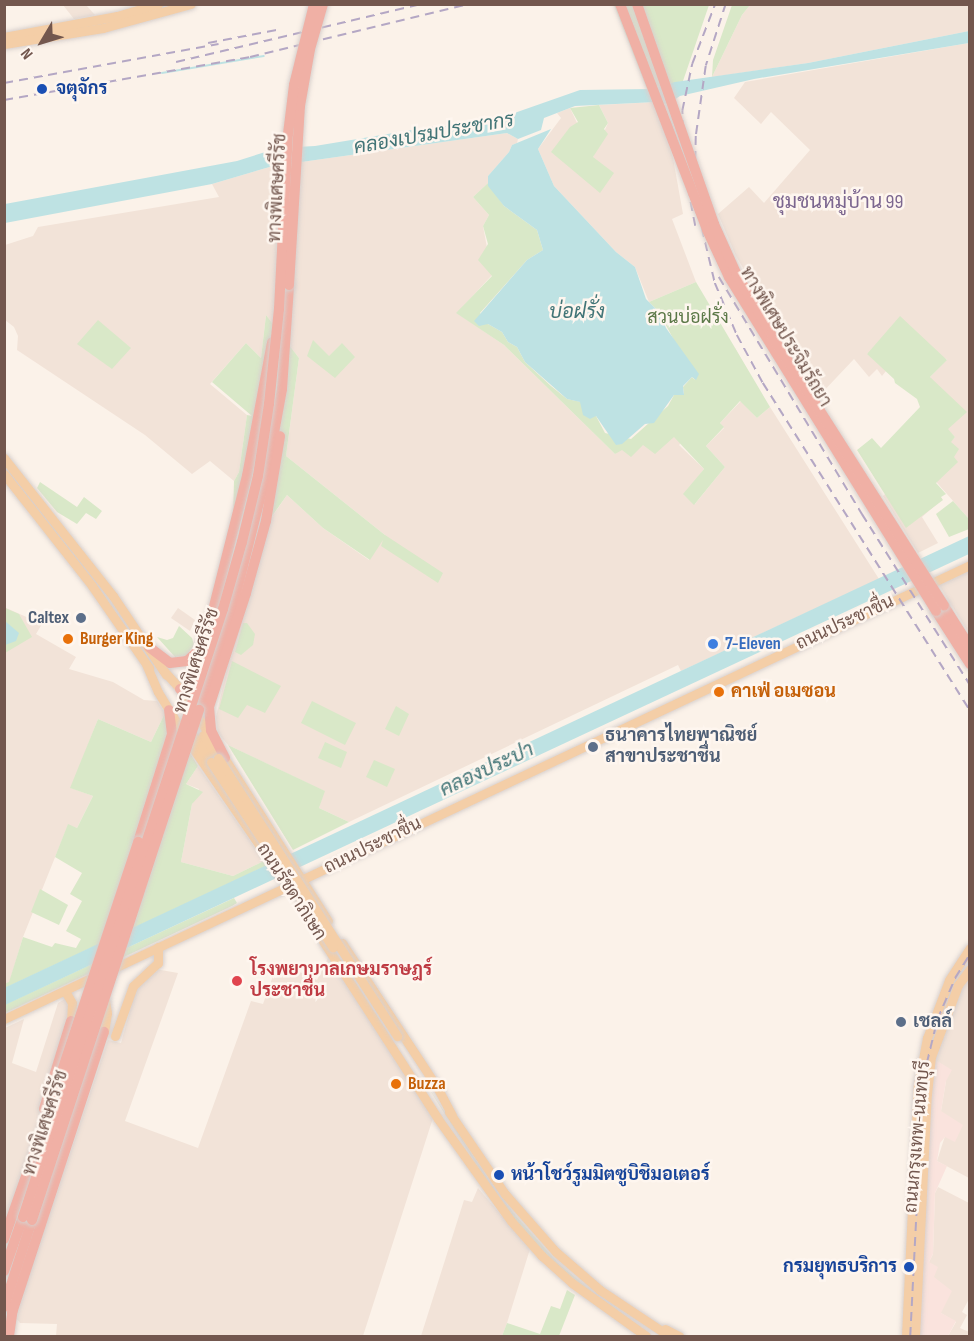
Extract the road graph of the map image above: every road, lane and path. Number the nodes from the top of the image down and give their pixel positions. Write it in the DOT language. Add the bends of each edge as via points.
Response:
graph roads {
  1 [pos="158,4"];
  2 [pos="191,4"];
  3 [pos="314,4"];
  4 [pos="323,4"];
  5 [pos="620,4"];
  6 [pos="637,4"];
  7 [pos="4,37"];
  8 [pos="4,44"];
  9 [pos="279,309"];
  10 [pos="282,389"];
  11 [pos="4,458"];
  12 [pos="4,474"];
  13 [pos="969,565"];
  14 [pos="209,626"];
  15 [pos="149,647"];
  16 [pos="969,647"];
  17 [pos="146,664"];
  18 [pos="969,664"];
  19 [pos="163,670"];
  20 [pos="180,689"];
  21 [pos="169,710"];
  22 [pos="218,760"];
  23 [pos="268,826"];
  24 [pos="255,838"];
  25 [pos="303,880"];
  26 [pos="288,887"];
  27 [pos="341,941"];
  28 [pos="158,947"];
  29 [pos="328,948"];
  30 [pos="969,948"];
  31 [pos="958,966"];
  32 [pos="968,971"];
  33 [pos="106,972"];
  34 [pos="65,990"];
  35 [pos="87,1000"];
  36 [pos="106,1011"];
  37 [pos="72,1015"];
  38 [pos="122,1018"];
  39 [pos="4,1019"];
  40 [pos="104,1032"];
  41 [pos="115,1036"];
  42 [pos="394,1037"];
  43 [pos="922,1100"];
  44 [pos="452,1115"];
  45 [pos="39,1136"];
  46 [pos="460,1148"];
  47 [pos="28,1219"];
  48 [pos="915,1233"];
  49 [pos="4,1239"];
  50 [pos="4,1271"];
  51 [pos="623,1307"];
  52 [pos="8,1310"];
  53 [pos="637,1330"];
  54 [pos="9,1336"];
  55 [pos="646,1336"];
  56 [pos="654,1336"];
  57 [pos="669,1336"];
  58 [pos="679,1336"];
  59 [pos="906,1336"];
  60 [pos="915,1336"];
  1 -- 7 [label="main road" via="110,18"];
  2 -- 8 [label="main road" via="103,28"];
  3 -- 9 [label="highway, ทางพิเศษศรีรัช, bridge" via="294,85 288,134"];
  4 -- 10 [label="highway, ทางพิเศษศรีรัช, bridge" via="303,80 298,123"];
  5 -- 18 [label="highway, ทางพิเศษประจิมรัถยา, bridge" via="707,230 729,277"];
  6 -- 16 [label="highway, ทางพิเศษประจิมรัถยา, bridge" via="714,224 736,273"];
  9 -- 14 [label="highway, bridge" via="232,541"];
  9 -- 47 [label="highway, ทางพิเศษศรีรัช, bridge" via="258,476 242,542"];
  10 -- 22 [label="highway" via="280,441 266,521 208,717"];
  10 -- 47 [label="highway, ทางพิเศษศรีรัช, bridge" via="265,482 234,602"];
  11 -- 15 [label="main road, ถนนรัชดาภิเษก"];
  12 -- 17 [label="main road, ถนนรัชดาภิเษก" via="92,586"];
  13 -- 25 [label="main road, ถนนประชาชื่น"];
  14 -- 15 [label="highway" via="197,652 188,661 170,663"];
  14 -- 20 [label="highway" via="190,688"];
  15 -- 19 [label="main road, ถนนรัชดาภิเษก"];
  17 -- 21 [label="main road, ถนนรัชดาภิเษก"];
  17 -- 22 [label="main road, ถนนรัชดาภิเษก"];
  19 -- 20 [label="main road, ถนนรัชดาภิเษก"];
  19 -- 22 [label="main road, ถนนรัชดาภิเษก"];
  20 -- 22 [label="main road, ถนนรัชดาภิเษก"];
  21 -- 24 [label="main road, ถนนรัชดาภิเษก"];
  21 -- 45 [label="highway, bridge" via="172,734"];
  22 -- 23 [label="main road, ถนนรัชดาภิเษก"];
  22 -- 42 [label="main road, ถนนรัชดาภิเษก, bridge"];
  23 -- 24 [label="main road" via="268,838"];
  23 -- 25 [label="main road, ถนนรัชดาภิเษก"];
  24 -- 26 [label="main road, ถนนรัชดาภิเษก, bridge"];
  25 -- 26 [label="main road, ถนนประชาชื่น"];
  25 -- 27 [label="main road, ถนนรัชดาภิเษก"];
  26 -- 28 [label="main road, ถนนประชาชื่น"];
  26 -- 29 [label="main road, ถนนรัชดาภิเษก"];
  27 -- 29 [label="main road" via="333,937"];
  27 -- 44 [label="main road, ถนนรัชดาภิเษก"];
  28 -- 33 [label="main road, ถนนประชาชื่น"];
  28 -- 38 [label="main road" via="158,963 133,986"];
  29 -- 46 [label="main road, ถนนรัชดาภิเษก"];
  30 -- 31 [label="main road, ถนนกรุงเทพ-นนทบุรี"];
  31 -- 32 [label="main road"];
  31 -- 43 [label="main road, ถนนกรุงเทพ-นนทบุรี" via="927,1038"];
  32 -- 43 [label="main road, ถนนกรุงเทพ-นนทบุรี" via="958,985 936,1041"];
  33 -- 34 [label="main road, ถนนประชาชื่น"];
  33 -- 36 [label="main road"];
  34 -- 35 [label="main road"];
  34 -- 37 [label="main road" via="72,1003"];
  34 -- 39 [label="main road, ถนนประชาชื่น"];
  35 -- 36 [label="main road" via="101,1004"];
  35 -- 37 [label="main road"];
  36 -- 38 [label="main road" via="113,1020"];
  36 -- 40 [label="main road"];
  36 -- 41 [label="main road"];
  37 -- 40 [label="main road"];
  37 -- 45 [label="highway"];
  38 -- 41 [label="main road"];
  40 -- 41 [label="main road"];
  40 -- 52 [label="highway"];
  42 -- 44 [label="main road, ถนนรัชดาภิเษก"];
  42 -- 46 [label="main road, ถนนรัชดาภิเษก"];
  43 -- 48 [label="main road, ถนนกรุงเทพ-นนทบุรี"];
  44 -- 51 [label="main road, ถนนรัชดาภิเษก" via="534,1230 572,1268"];
  45 -- 49 [label="highway"];
  46 -- 53 [label="main road, ถนนรัชดาภิเษก" via="500,1208 534,1247 583,1293"];
  47 -- 50 [label="highway, ทางพิเศษศรีรัช"];
  47 -- 52 [label="highway, ทางพิเศษศรีรัช"];
  48 -- 59 [label="main road, ถนนกรุงเทพ-นนทบุรี"];
  48 -- 60 [label="main road, ถนนกรุงเทพ-นนทบุรี"];
  51 -- 57 [label="main road, ถนนรัชดาภิเษก"];
  51 -- 58 [label="main road, ถนนรัชดาภิเษก"];
  52 -- 54 [label="highway"];
  53 -- 55 [label="main road, ถนนรัชดาภิเษก"];
  53 -- 56 [label="main road, ถนนรัชดาภิเษก"];
}
